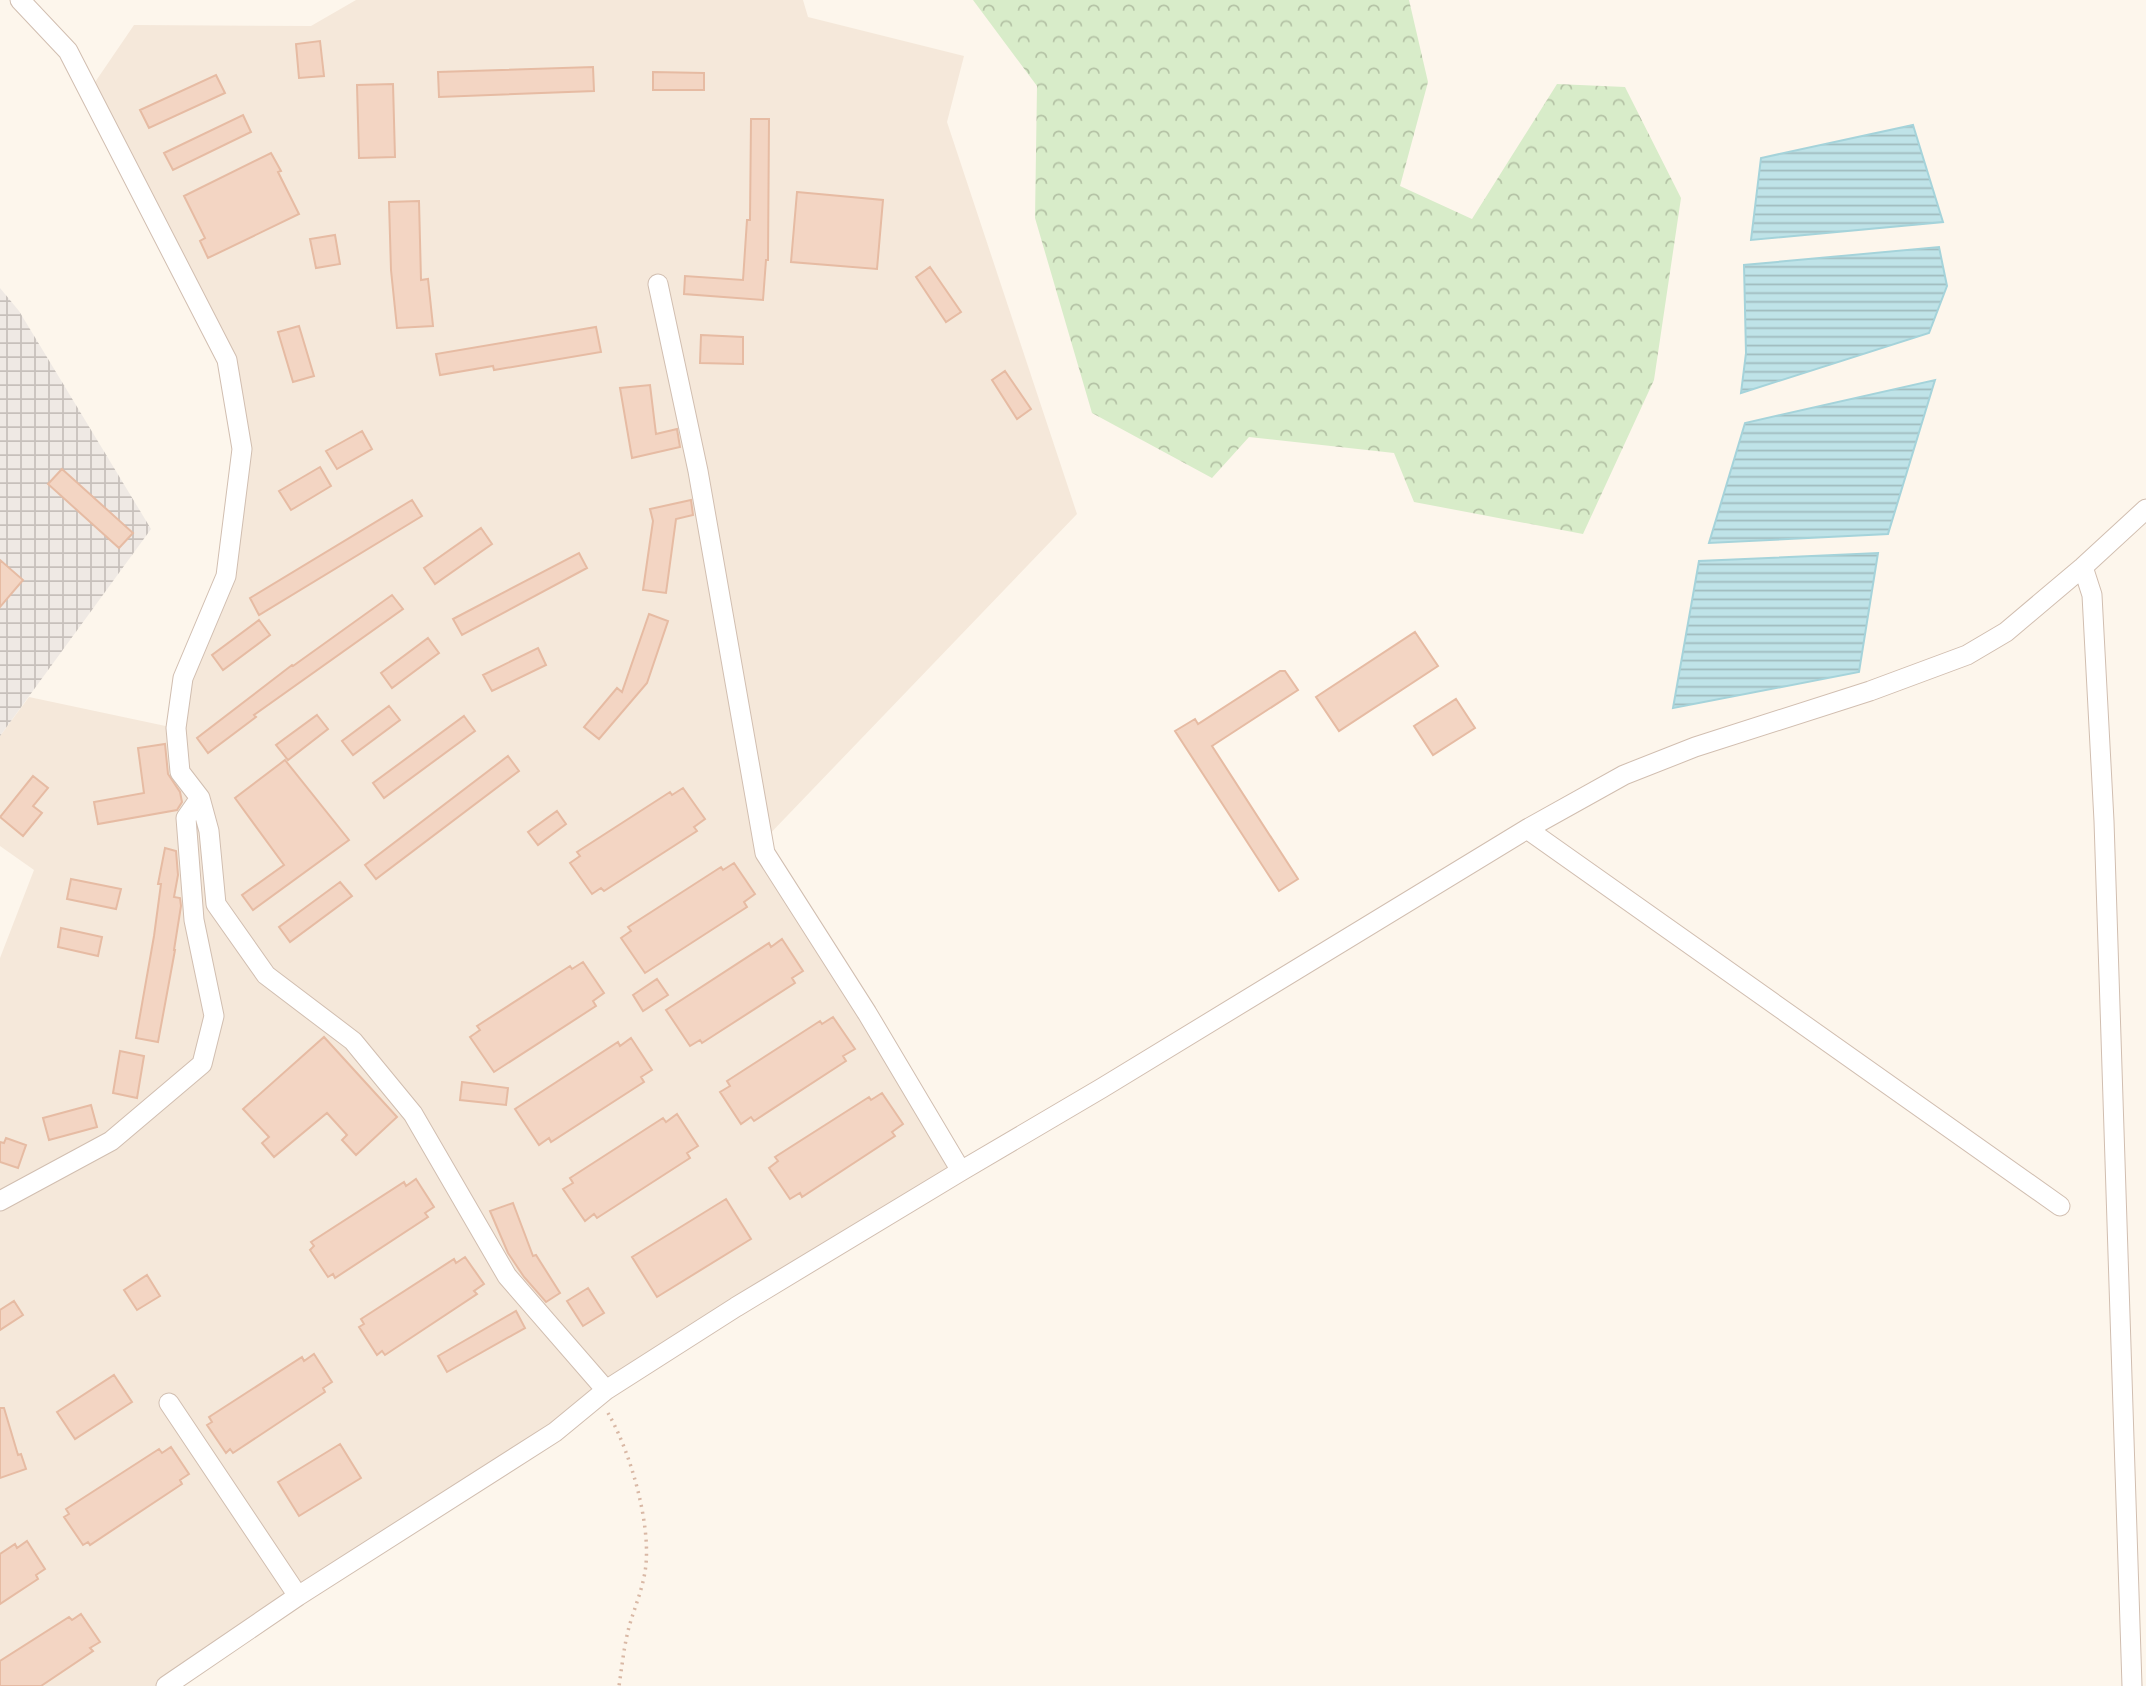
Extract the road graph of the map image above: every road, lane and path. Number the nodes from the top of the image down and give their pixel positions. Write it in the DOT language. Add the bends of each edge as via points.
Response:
graph roads {
  1 [pos="20,0"];
  2 [pos="658,284"];
  3 [pos="2146,509"];
  4 [pos="2083,567"];
  5 [pos="200,798"];
  6 [pos="1527,829"];
  7 [pos="961,1171"];
  8 [pos="0,1201"];
  9 [pos="2060,1206"];
  10 [pos="601,1394"];
  11 [pos="169,1403"];
  12 [pos="298,1596"];
  13 [pos="166,1686"];
  14 [pos="619,1686"];
  15 [pos="2132,1686"];
  1 -- 5 [label="street" via="68,51 227,360 242,449 226,576 183,678 176,728 180,772"];
  2 -- 7 [label="street" via="698,471 765,853"];
  3 -- 4 [label="street"];
  4 -- 6 [label="street" via="2006,632 1967,655 1624,775"];
  4 -- 15 [label="street" via="2092,595 2104,821"];
  5 -- 8 [label="street" via="186,818 194,920 214,1016 202,1064 111,1141"];
  5 -- 10 [label="street" via="209,831 216,904 267,975 353,1041 413,1114 507,1276"];
  6 -- 7 [label="street"];
  6 -- 9 [label="street"];
  7 -- 10 [label="street"];
  10 -- 12 [label="street" via="555,1432"];
  10 -- 14 [label="path" via="627,1454 647,1549"];
  11 -- 12 [label="street"];
  12 -- 13 [label="street"];
}
